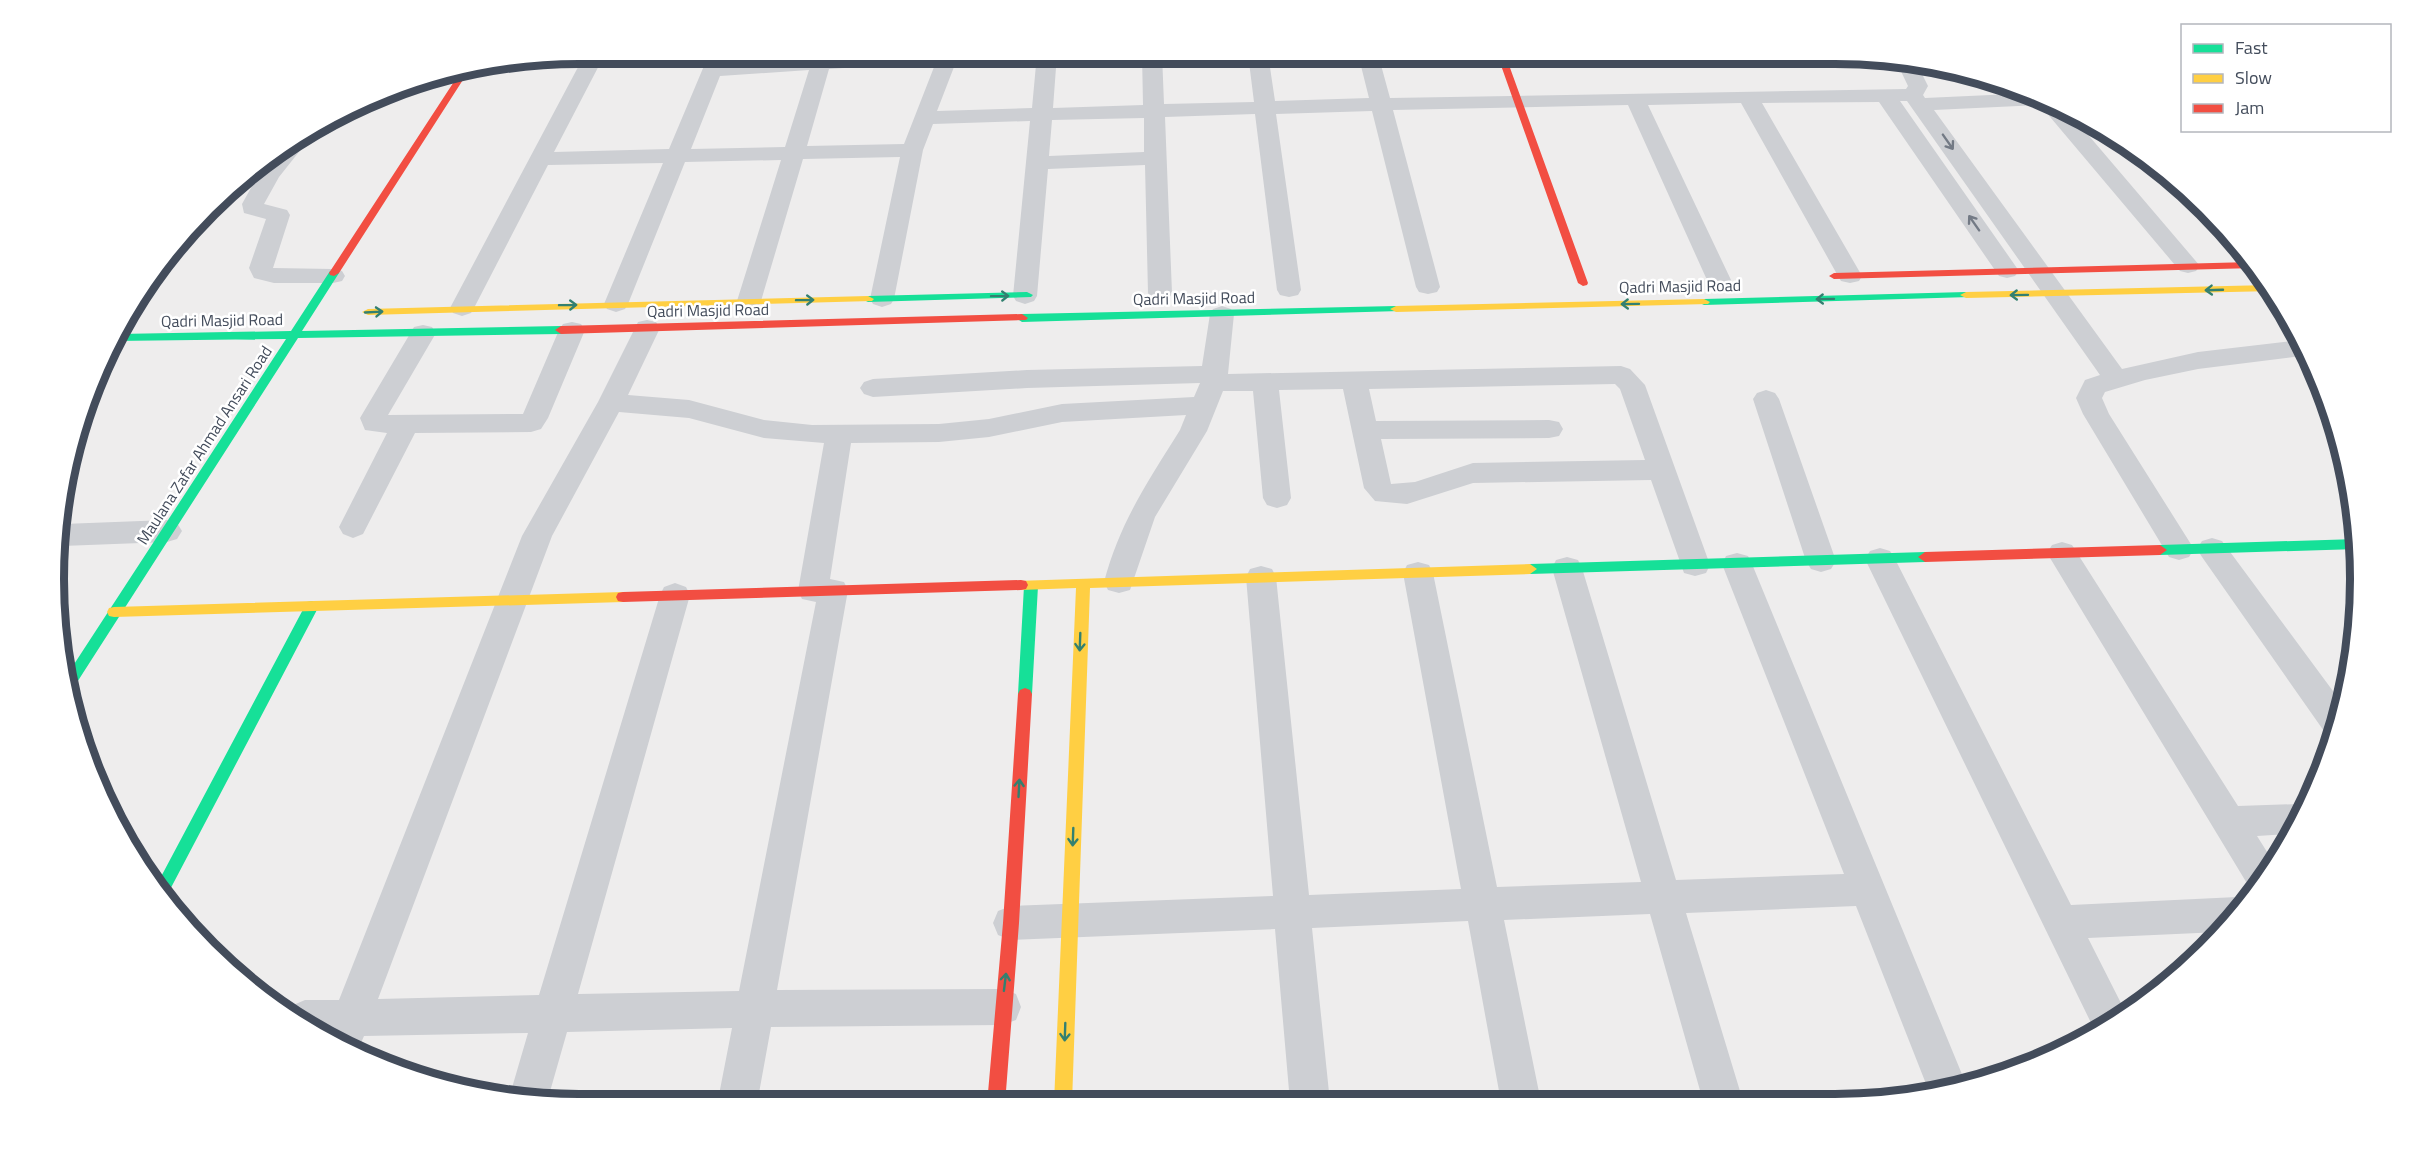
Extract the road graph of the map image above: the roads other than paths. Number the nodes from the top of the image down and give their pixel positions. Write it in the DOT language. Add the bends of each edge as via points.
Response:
graph roads {
  1 [pos="590,64"];
  2 [pos="715,64"];
  3 [pos="821,64"];
  4 [pos="945,64"];
  5 [pos="1046,64"];
  6 [pos="1153,64"];
  7 [pos="1259,64"];
  8 [pos="1371,64"];
  9 [pos="1505,64"];
  10 [pos="1910,70"];
  11 [pos="460,78"];
  12 [pos="1885,95"];
  13 [pos="1748,97"];
  14 [pos="1635,98"];
  15 [pos="1917,99"];
  16 [pos="2020,99"];
  17 [pos="1518,100"];
  18 [pos="1381,105"];
  19 [pos="1266,109"];
  20 [pos="1155,112"];
  21 [pos="1041,115"];
  22 [pos="2062,117"];
  23 [pos="923,118"];
  24 [pos="912,150"];
  25 [pos="793,153"];
  26 [pos="677,156"];
  27 [pos="1156,158"];
  28 [pos="283,159"];
  29 [pos="540,159"];
  30 [pos="1037,163"];
  31 [pos="2243,265"];
  32 [pos="2188,266"];
  33 [pos="2039,270"];
  34 [pos="2007,271"];
  35 [pos="333,276"];
  36 [pos="1850,276"];
  37 [pos="1814,277"];
  38 [pos="1719,280"];
  39 [pos="1583,283"];
  40 [pos="1428,287"];
  41 [pos="2261,288"];
  42 [pos="1289,290"];
  43 [pos="1160,293"];
  44 [pos="2056,294"];
  45 [pos="1030,295"];
  46 [pos="882,298"];
  47 [pos="749,302"];
  48 [pos="615,304"];
  49 [pos="462,308"];
  50 [pos="355,313"];
  51 [pos="1222,314"];
  52 [pos="284,315"];
  53 [pos="313,315"];
  54 [pos="647,328"];
  55 [pos="572,330"];
  56 [pos="423,333"];
  57 [pos="294,336"];
  58 [pos="125,338"];
  59 [pos="2296,349"];
  60 [pos="2116,379"];
  61 [pos="1354,381"];
  62 [pos="1265,382"];
  63 [pos="873,388"];
  64 [pos="1210,388"];
  65 [pos="1766,399"];
  66 [pos="611,402"];
  67 [pos="405,424"];
  68 [pos="1549,429"];
  69 [pos="1365,430"];
  70 [pos="839,434"];
  71 [pos="1662,470"];
  72 [pos="1277,498"];
  73 [pos="353,527"];
  74 [pos="167,531"];
  75 [pos="67,535"];
  76 [pos="2349,544"];
  77 [pos="2179,549"];
  78 [pos="2212,549"];
  79 [pos="2062,554"];
  80 [pos="1880,559"];
  81 [pos="1821,561"];
  82 [pos="1737,564"];
  83 [pos="1695,565"];
  84 [pos="1567,568"];
  85 [pos="1418,573"];
  86 [pos="1261,578"];
  87 [pos="1119,582"];
  88 [pos="1083,584"];
  89 [pos="1030,586"];
  90 [pos="823,591"];
  91 [pos="675,595"];
  92 [pos="511,601"];
  93 [pos="312,606"];
  94 [pos="114,612"];
  95 [pos="73,676"];
  96 [pos="2332,716"];
  97 [pos="2291,819"];
  98 [pos="2229,822"];
  99 [pos="2260,872"];
  100 [pos="165,885"];
  101 [pos="1868,889"];
  102 [pos="1663,896"];
  103 [pos="1483,903"];
  104 [pos="1293,911"];
  105 [pos="2227,914"];
  106 [pos="1069,921"];
  107 [pos="2061,922"];
  108 [pos="1011,923"];
  109 [pos="1002,1007"];
  110 [pos="754,1009"];
  111 [pos="553,1013"];
  112 [pos="2108,1017"];
  113 [pos="315,1022"];
  114 [pos="347,1030"];
  115 [pos="1945,1083"];
  116 [pos="530,1092"];
  117 [pos="739,1094"];
  118 [pos="997,1094"];
  119 [pos="1063,1094"];
  120 [pos="1309,1094"];
  121 [pos="1519,1094"];
  122 [pos="1721,1094"];
  1 -- 29 [label="street"];
  2 -- 26 [label="street"];
  3 -- 25 [label="street"];
  4 -- 23 [label="street"];
  5 -- 21 [label="street"];
  6 -- 20 [label="street"];
  7 -- 19 [label="street"];
  8 -- 18 [label="street"];
  9 -- 17 [label="street"];
  10 -- 15 [label="street" via="1918,86"];
  11 -- 35 [label="street, Maulana Zafar Ahmad Ansari Road"];
  12 -- 13 [label="street"];
  12 -- 15 [label="street"];
  34 -- 12 [label="street, one-way"];
  13 -- 14 [label="street"];
  13 -- 36 [label="street"];
  14 -- 17 [label="street"];
  14 -- 38 [label="street"];
  15 -- 16 [label="street"];
  15 -- 33 [label="street, one-way"];
  17 -- 18 [label="street"];
  17 -- 39 [label="street"];
  18 -- 19 [label="street"];
  18 -- 40 [label="street"];
  19 -- 20 [label="street"];
  19 -- 42 [label="street"];
  20 -- 21 [label="street"];
  20 -- 27 [label="street"];
  21 -- 23 [label="street"];
  21 -- 30 [label="street"];
  22 -- 32 [label="street"];
  23 -- 24 [label="street"];
  24 -- 25 [label="street"];
  24 -- 46 [label="street"];
  25 -- 26 [label="street"];
  25 -- 47 [label="street"];
  26 -- 29 [label="street"];
  26 -- 48 [label="street"];
  27 -- 30 [label="street"];
  27 -- 43 [label="street"];
  28 -- 35 [label="street" via="269,175 252,208 279,215 261,268 263,273"];
  29 -- 49 [label="street"];
  30 -- 45 [label="street"];
  31 -- 32 [label="street"];
  32 -- 33 [label="street"];
  33 -- 34 [label="street"];
  33 -- 44 [label="street"];
  34 -- 36 [label="street"];
  35 -- 53 [label="street, Maulana Zafar Ahmad Ansari Road"];
  36 -- 37 [label="street"];
  41 -- 44 [label="street, Qadri Masjid Road, one-way"];
  44 -- 51 [label="street, Qadri Masjid Road, one-way"];
  44 -- 60 [label="street"];
  46 -- 45 [label="street, Qadri Masjid Road, one-way"];
  47 -- 46 [label="street, Qadri Masjid Road, one-way"];
  47 -- 48 [label="street, Qadri Masjid Road"];
  49 -- 48 [label="street, Qadri Masjid Road, one-way"];
  50 -- 49 [label="street, Qadri Masjid Road, one-way"];
  51 -- 54 [label="street, Qadri Masjid Road"];
  51 -- 64 [label="street"];
  52 -- 53 [label="street, Qadri Masjid Road"];
  53 -- 57 [label="street, Maulana Zafar Ahmad Ansari Road"];
  54 -- 55 [label="street, Qadri Masjid Road"];
  54 -- 66 [label="street"];
  55 -- 56 [label="street, Qadri Masjid Road"];
  55 -- 67 [label="street" via="531,423"];
  56 -- 57 [label="street, Qadri Masjid Road"];
  56 -- 67 [label="street" via="373,418 375,424"];
  57 -- 58 [label="street, Qadri Masjid Road"];
  57 -- 74 [label="street, Maulana Zafar Ahmad Ansari Road"];
  59 -- 60 [label="street" via="2211,360"];
  60 -- 77 [label="street" via="2094,386 2089,398"];
  61 -- 62 [label="street"];
  61 -- 69 [label="street"];
  61 -- 71 [label="street" via="1621,375 1632,385"];
  62 -- 64 [label="street"];
  62 -- 72 [label="street"];
  63 -- 64 [label="street" via="1028,379"];
  64 -- 70 [label="street" via="989,428"];
  64 -- 87 [label="street" via="1193,431 1141,516"];
  65 -- 81 [label="street"];
  66 -- 70 [label="street" via="689,409 764,429"];
  66 -- 92 [label="street" via="537,536"];
  67 -- 73 [label="street"];
  68 -- 69 [label="street"];
  69 -- 71 [label="street" via="1378,488 1390,495 1428,489 1473,473"];
  70 -- 90 [label="street"];
  71 -- 83 [label="street"];
  74 -- 75 [label="street"];
  74 -- 94 [label="street, Maulana Zafar Ahmad Ansari Road"];
  76 -- 78 [label="street"];
  77 -- 78 [label="street"];
  77 -- 79 [label="street"];
  78 -- 96 [label="street"];
  79 -- 80 [label="street"];
  79 -- 98 [label="street"];
  80 -- 81 [label="street"];
  80 -- 107 [label="street"];
  81 -- 82 [label="street"];
  82 -- 83 [label="street"];
  82 -- 101 [label="street"];
  83 -- 84 [label="street"];
  84 -- 85 [label="street"];
  84 -- 102 [label="street"];
  85 -- 86 [label="street"];
  85 -- 103 [label="street"];
  86 -- 87 [label="street"];
  86 -- 104 [label="street"];
  87 -- 88 [label="street"];
  88 -- 89 [label="street"];
  88 -- 106 [label="street, one-way"];
  89 -- 90 [label="street"];
  108 -- 89 [label="street, one-way"];
  90 -- 91 [label="street"];
  90 -- 110 [label="street"];
  91 -- 92 [label="street"];
  91 -- 111 [label="street"];
  92 -- 93 [label="street"];
  92 -- 114 [label="street"];
  93 -- 94 [label="street"];
  93 -- 100 [label="street"];
  94 -- 95 [label="street, Maulana Zafar Ahmad Ansari Road"];
  97 -- 98 [label="street"];
  98 -- 99 [label="street"];
  101 -- 102 [label="street"];
  101 -- 115 [label="street"];
  102 -- 103 [label="street"];
  102 -- 122 [label="street"];
  103 -- 104 [label="street"];
  103 -- 121 [label="street"];
  104 -- 106 [label="street"];
  104 -- 120 [label="street"];
  105 -- 107 [label="street"];
  106 -- 108 [label="street"];
  106 -- 119 [label="street, one-way"];
  107 -- 112 [label="street"];
  109 -- 108 [label="street, one-way"];
  109 -- 110 [label="street"];
  109 -- 118 [label="street"];
  110 -- 111 [label="street"];
  110 -- 117 [label="street"];
  111 -- 114 [label="street"];
  111 -- 116 [label="street"];
  113 -- 114 [label="street"];
}
